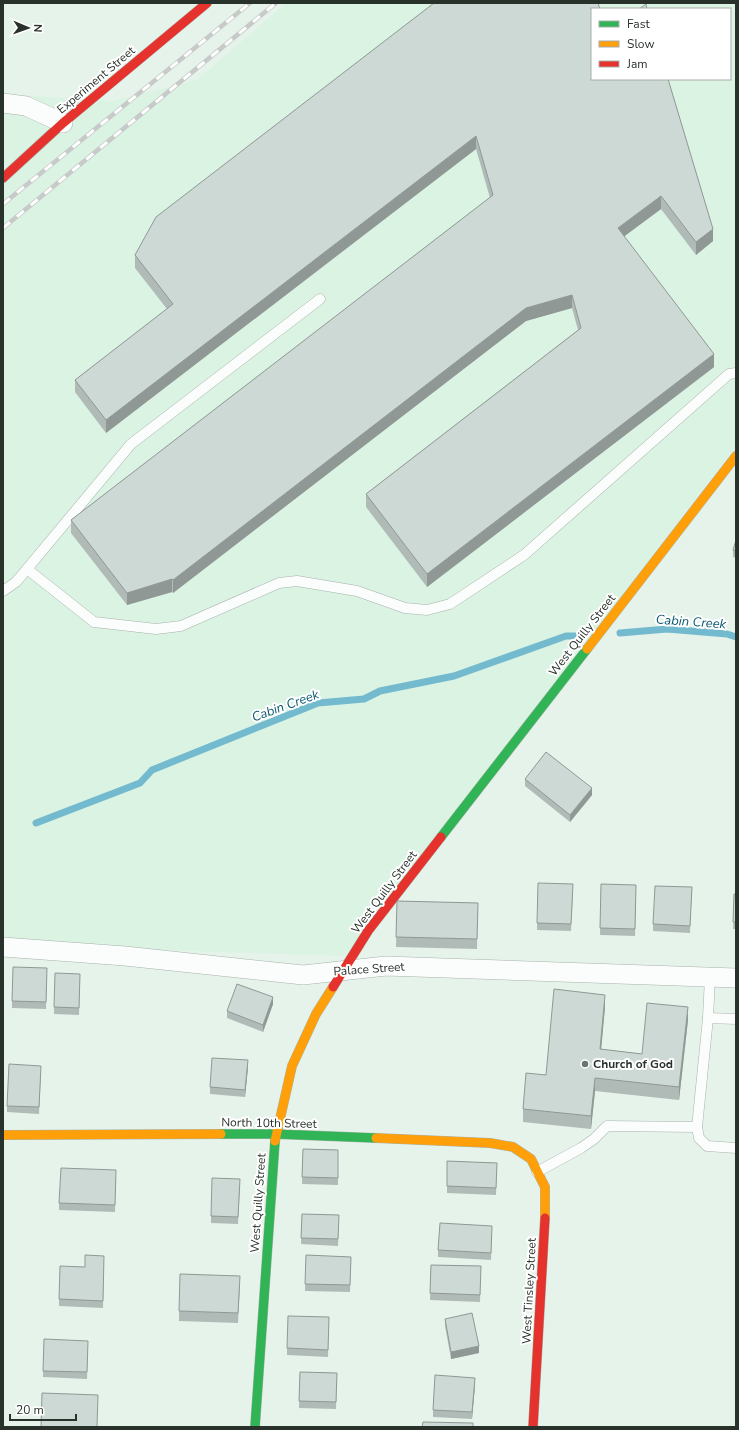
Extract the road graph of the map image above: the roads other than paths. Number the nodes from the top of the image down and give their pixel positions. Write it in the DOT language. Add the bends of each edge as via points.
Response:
graph roads {
  1 [pos="207,3"];
  2 [pos="3,103"];
  3 [pos="63,123"];
  4 [pos="3,178"];
  5 [pos="320,299"];
  6 [pos="736,374"];
  7 [pos="736,456"];
  8 [pos="27,569"];
  9 [pos="3,591"];
  10 [pos="3,947"];
  11 [pos="344,970"];
  12 [pos="710,977"];
  13 [pos="736,978"];
  14 [pos="708,1018"];
  15 [pos="736,1019"];
  16 [pos="697,1127"];
  17 [pos="275,1134"];
  18 [pos="3,1135"];
  19 [pos="736,1148"];
  20 [pos="531,1159"];
  21 [pos="537,1172"];
  22 [pos="255,1427"];
  23 [pos="533,1427"];
  1 -- 3 [label="street, Experiment Street"];
  2 -- 3 [label="street" via="26,106"];
  3 -- 4 [label="street, Experiment Street"];
  5 -- 8 [label="lane" via="131,444"];
  6 -- 8 [label="lane" via="729,374 524,555 450,604 427,610 405,608 357,591 297,581 251,594 181,626 156,629 94,622"];
  7 -- 11 [label="street, West Quilly Street" via="368,931"];
  8 -- 9 [label="lane" via="16,582"];
  10 -- 11 [label="street, Palace Street" via="124,956 303,975"];
  11 -- 12 [label="street, Palace Street" via="386,966"];
  11 -- 17 [label="street, West Quilly Street" via="316,1014 292,1066"];
  12 -- 13 [label="street, Palace Street"];
  12 -- 14 [label="lane"];
  14 -- 15 [label="lane"];
  14 -- 16 [label="lane"];
  16 -- 19 [label="lane" via="699,1138 706,1146"];
  16 -- 21 [label="lane" via="607,1126 581,1148"];
  17 -- 18 [label="street, North 10th Street"];
  17 -- 20 [label="street, North 10th Street" via="490,1143 513,1147"];
  17 -- 22 [label="street, West Quilly Street"];
  20 -- 21 [label="street, West Tinsley Street"];
  21 -- 23 [label="street, West Tinsley Street" via="544,1187 545,1226"];
}
